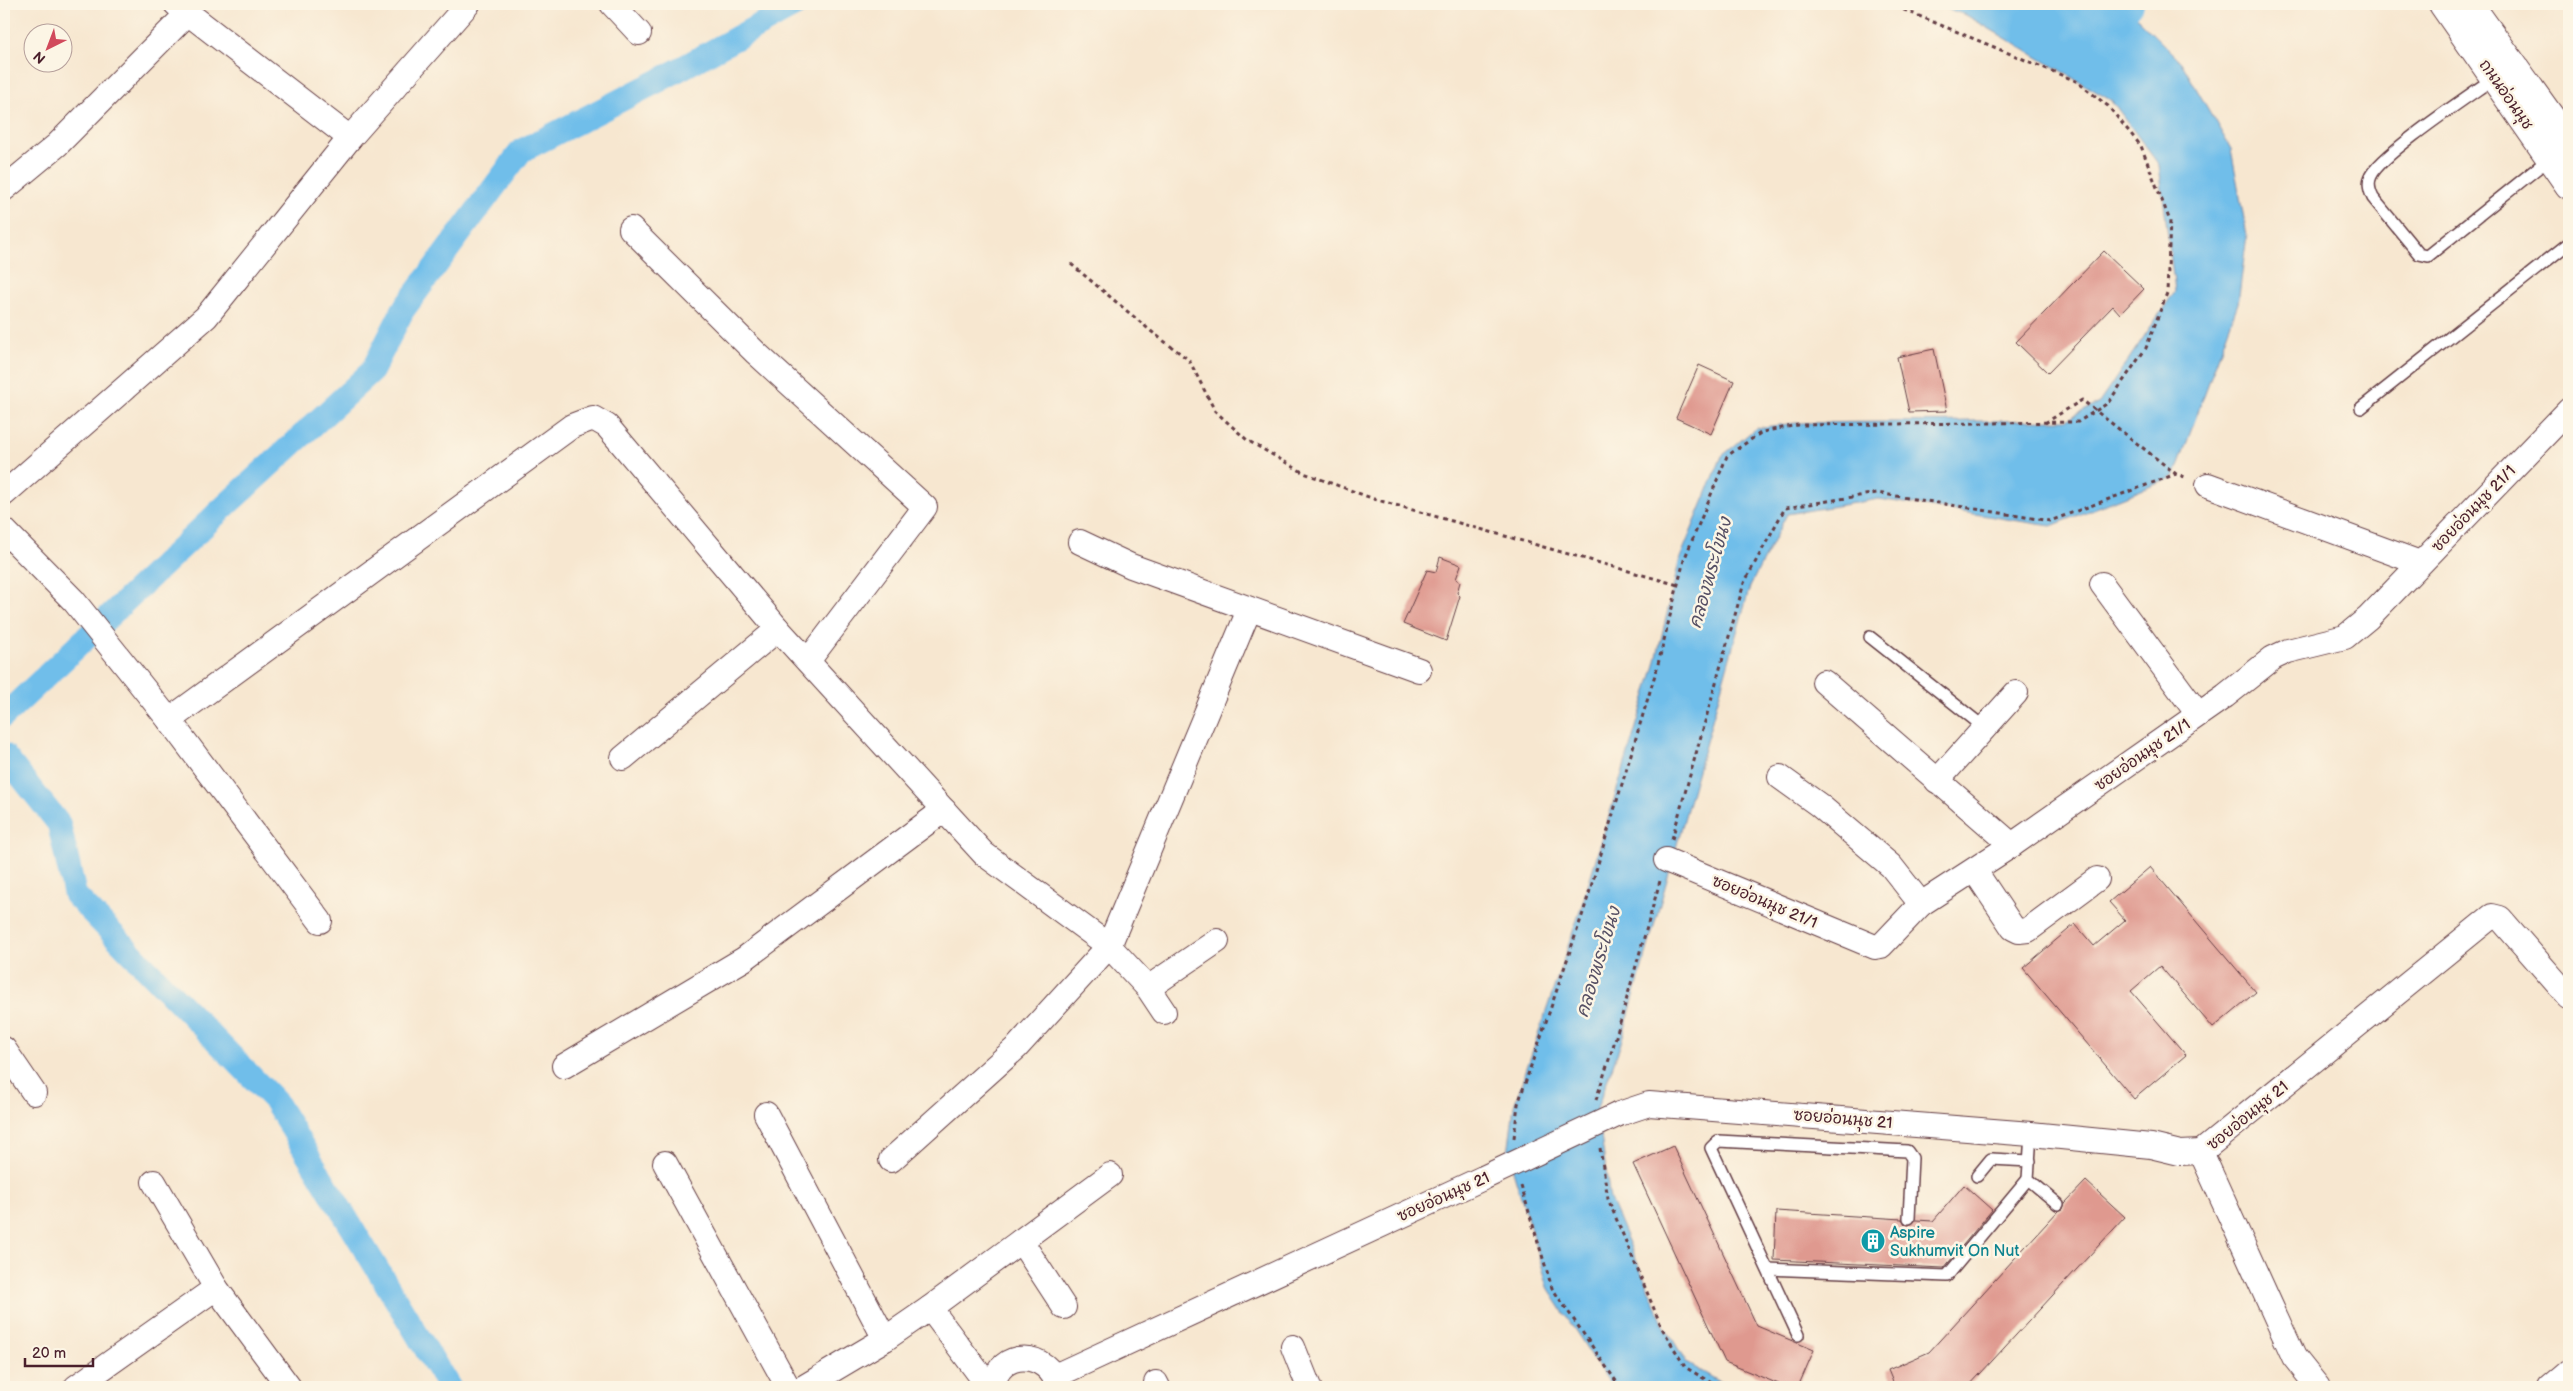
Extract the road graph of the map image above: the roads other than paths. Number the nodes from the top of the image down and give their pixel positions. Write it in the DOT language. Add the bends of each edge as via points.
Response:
graph roads {
  1 [pos="468,4"];
  2 [pos="612,4"];
  3 [pos="2443,4"];
  4 [pos="2469,4"];
  5 [pos="182,8"];
  6 [pos="639,33"];
  7 [pos="2495,77"];
  8 [pos="350,138"];
  9 [pos="2563,140"];
  10 [pos="2569,185"];
  11 [pos="4,189"];
  12 [pos="631,229"];
  13 [pos="2569,244"];
  14 [pos="2361,408"];
  15 [pos="2569,410"];
  16 [pos="2208,485"];
  17 [pos="4,494"];
  18 [pos="4,530"];
  19 [pos="1080,542"];
  20 [pos="2420,563"];
  21 [pos="2102,584"];
  22 [pos="1249,610"];
  23 [pos="778,629"];
  24 [pos="1870,637"];
  25 [pos="808,661"];
  26 [pos="1419,670"];
  27 [pos="1824,682"];
  28 [pos="2016,693"];
  29 [pos="2198,714"];
  30 [pos="169,720"];
  31 [pos="1985,728"];
  32 [pos="623,758"];
  33 [pos="1780,777"];
  34 [pos="1938,781"];
  35 [pos="944,810"];
  36 [pos="2012,845"];
  37 [pos="1666,860"];
  38 [pos="1975,871"];
  39 [pos="2097,879"];
  40 [pos="1921,904"];
  41 [pos="320,921"];
  42 [pos="1217,941"];
  43 [pos="1109,946"];
  44 [pos="1148,988"];
  45 [pos="2569,997"];
  46 [pos="1164,1012"];
  47 [pos="4,1050"];
  48 [pos="564,1066"];
  49 [pos="34,1093"];
  50 [pos="766,1114"];
  51 [pos="2031,1134"];
  52 [pos="2201,1152"];
  53 [pos="891,1160"];
  54 [pos="2030,1162"];
  55 [pos="665,1163"];
  56 [pos="1110,1176"];
  57 [pos="1976,1176"];
  58 [pos="2028,1179"];
  59 [pos="154,1182"];
  60 [pos="2058,1204"];
  61 [pos="1909,1218"];
  62 [pos="1021,1241"];
  63 [pos="1768,1269"];
  64 [pos="216,1288"];
  65 [pos="1064,1307"];
  66 [pos="930,1308"];
  67 [pos="1798,1335"];
  68 [pos="885,1339"];
  69 [pos="1293,1347"];
  70 [pos="2569,1370"];
  71 [pos="1056,1382"];
  72 [pos="76,1387"];
  73 [pos="289,1387"];
  74 [pos="788,1387"];
  75 [pos="804,1387"];
  76 [pos="988,1387"];
  77 [pos="993,1387"];
  78 [pos="1309,1387"];
  79 [pos="2318,1387"];
  80 [pos="2549,1387"];
  1 -- 8 [label="street"];
  2 -- 6 [label="street"];
  3 -- 7 [label="main road, ถนนอ่อนนุช"];
  4 -- 9 [label="main road, ถนนอ่อนนุช"];
  5 -- 8 [label="street"];
  5 -- 11 [label="street" via="57,144"];
  7 -- 9 [label="main road, ถนนอ่อนนุช"];
  7 -- 9 [label="lane" via="2386,157 2370,176 2369,189 2373,198 2419,254 2428,256"];
  8 -- 17 [label="street" via="206,316"];
  9 -- 10 [label="main road, ถนนอ่อนนุช"];
  12 -- 25 [label="street" via="756,353 925,507"];
  13 -- 14 [label="lane"];
  15 -- 20 [label="street, ซอยอ่อนนุช 21/1"];
  16 -- 20 [label="street"];
  18 -- 30 [label="street" via="74,601"];
  19 -- 22 [label="street" via="1131,566"];
  20 -- 29 [label="street, ซอยอ่อนนุช 21/1" via="2368,618 2344,638 2288,651 2273,658"];
  21 -- 29 [label="street"];
  22 -- 26 [label="street"];
  22 -- 43 [label="street"];
  23 -- 25 [label="street"];
  23 -- 30 [label="street" via="607,426 598,419 589,418 572,426"];
  23 -- 32 [label="street"];
  24 -- 31 [label="lane"];
  25 -- 35 [label="street"];
  27 -- 34 [label="street"];
  28 -- 31 [label="street"];
  29 -- 36 [label="street, ซอยอ่อนนุช 21/1"];
  30 -- 41 [label="street"];
  31 -- 34 [label="street"];
  33 -- 40 [label="street" via="1819,805 1891,866"];
  34 -- 36 [label="street"];
  35 -- 43 [label="street" via="984,854"];
  35 -- 48 [label="street" via="744,959"];
  36 -- 38 [label="street, ซอยอ่อนนุช 21/1"];
  37 -- 40 [label="street, ซอยอ่อนนุช 21/1" via="1875,947 1880,946"];
  38 -- 39 [label="street" via="2013,928 2019,931 2028,930"];
  38 -- 40 [label="street, ซอยอ่อนนุช 21/1"];
  42 -- 44 [label="street"];
  43 -- 44 [label="street"];
  43 -- 53 [label="street" via="1018,1047"];
  44 -- 46 [label="street"];
  45 -- 52 [label="street, ซอยอ่อนนุช 21" via="2500,918 2492,916"];
  47 -- 49 [label="street"];
  50 -- 68 [label="street"];
  51 -- 52 [label="street, ซอยอ่อนนุช 21" via="2151,1146 2180,1153"];
  51 -- 54 [label="lane"];
  51 -- 71 [label="street, ซอยอ่อนนุช 21, bridge" via="1649,1104 1619,1114"];
  52 -- 79 [label="street" via="2294,1357"];
  54 -- 57 [label="lane" via="1994,1158"];
  54 -- 58 [label="lane"];
  55 -- 74 [label="street"];
  56 -- 62 [label="street"];
  58 -- 60 [label="lane"];
  58 -- 63 [label="lane" via="1947,1276"];
  59 -- 64 [label="street"];
  61 -- 63 [label="lane" via="1912,1158 1907,1151 1716,1142 1711,1148"];
  62 -- 65 [label="street"];
  62 -- 66 [label="street"];
  63 -- 67 [label="lane"];
  64 -- 72 [label="street"];
  64 -- 73 [label="street"];
  66 -- 68 [label="street"];
  66 -- 76 [label="street"];
  68 -- 75 [label="street"];
  69 -- 78 [label="street"];
  70 -- 80 [label="street"];
  71 -- 77 [label="street" via="1048,1367 1028,1358 1006,1364 998,1371"];
}
